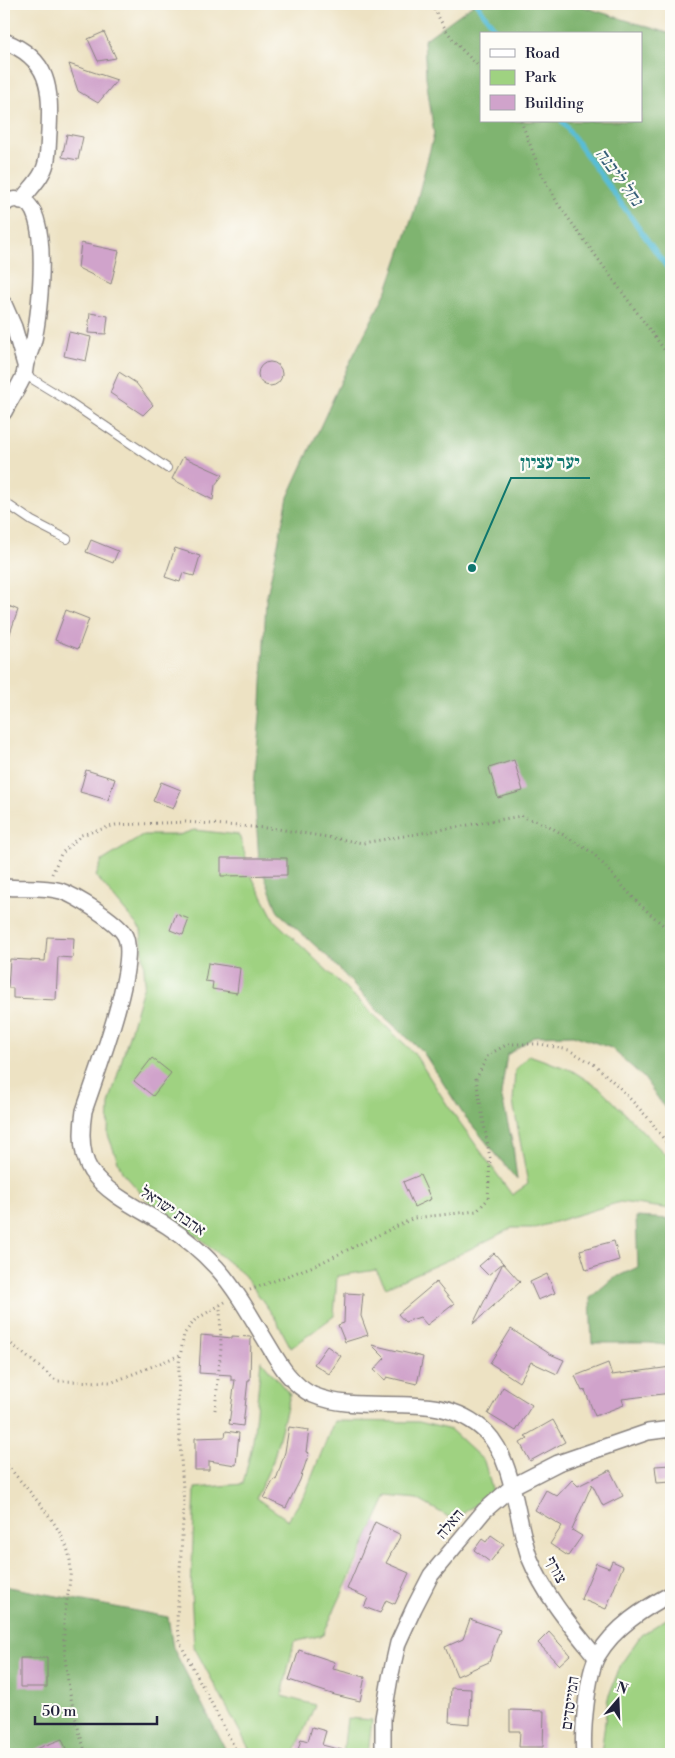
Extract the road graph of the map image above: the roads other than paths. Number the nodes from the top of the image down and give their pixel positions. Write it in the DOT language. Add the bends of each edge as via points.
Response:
graph roads {
  1 [pos="4,41"];
  2 [pos="21,200"];
  3 [pos="4,205"];
  4 [pos="4,304"];
  5 [pos="25,369"];
  6 [pos="4,412"];
  7 [pos="167,468"];
  8 [pos="4,502"];
  9 [pos="68,539"];
  10 [pos="4,887"];
  11 [pos="671,1429"];
  12 [pos="513,1486"];
  13 [pos="671,1594"];
  14 [pos="596,1657"];
  15 [pos="383,1754"];
  16 [pos="584,1754"];
  1 -- 2 [label="street" via="20,47 35,59 47,82 50,104 48,152 43,173"];
  2 -- 3 [label="street" via="7,201"];
  2 -- 5 [label="street" via="36,214 40,230 39,308 35,337"];
  4 -- 5 [label="street"];
  5 -- 6 [label="street"];
  5 -- 7 [label="lane"];
  8 -- 9 [label="lane"];
  10 -- 12 [label="street, אהבת ישראל" via="62,892 87,904 125,935 127,952 120,1003 82,1120 83,1150 90,1170 105,1186 195,1246 219,1270 293,1381 312,1394 331,1400 422,1405 463,1416 486,1433 499,1452"];
  11 -- 12 [label="street, האלה" via="648,1432 597,1448"];
  12 -- 14 [label="street, צורף" via="530,1557 540,1581 555,1606"];
  12 -- 15 [label="street, האלה" via="484,1511 457,1543 432,1575 414,1608 398,1643 390,1678 383,1718"];
  13 -- 14 [label="street" via="647,1606 626,1623"];
  14 -- 16 [label="street, המייסדים" via="586,1706"];
}
